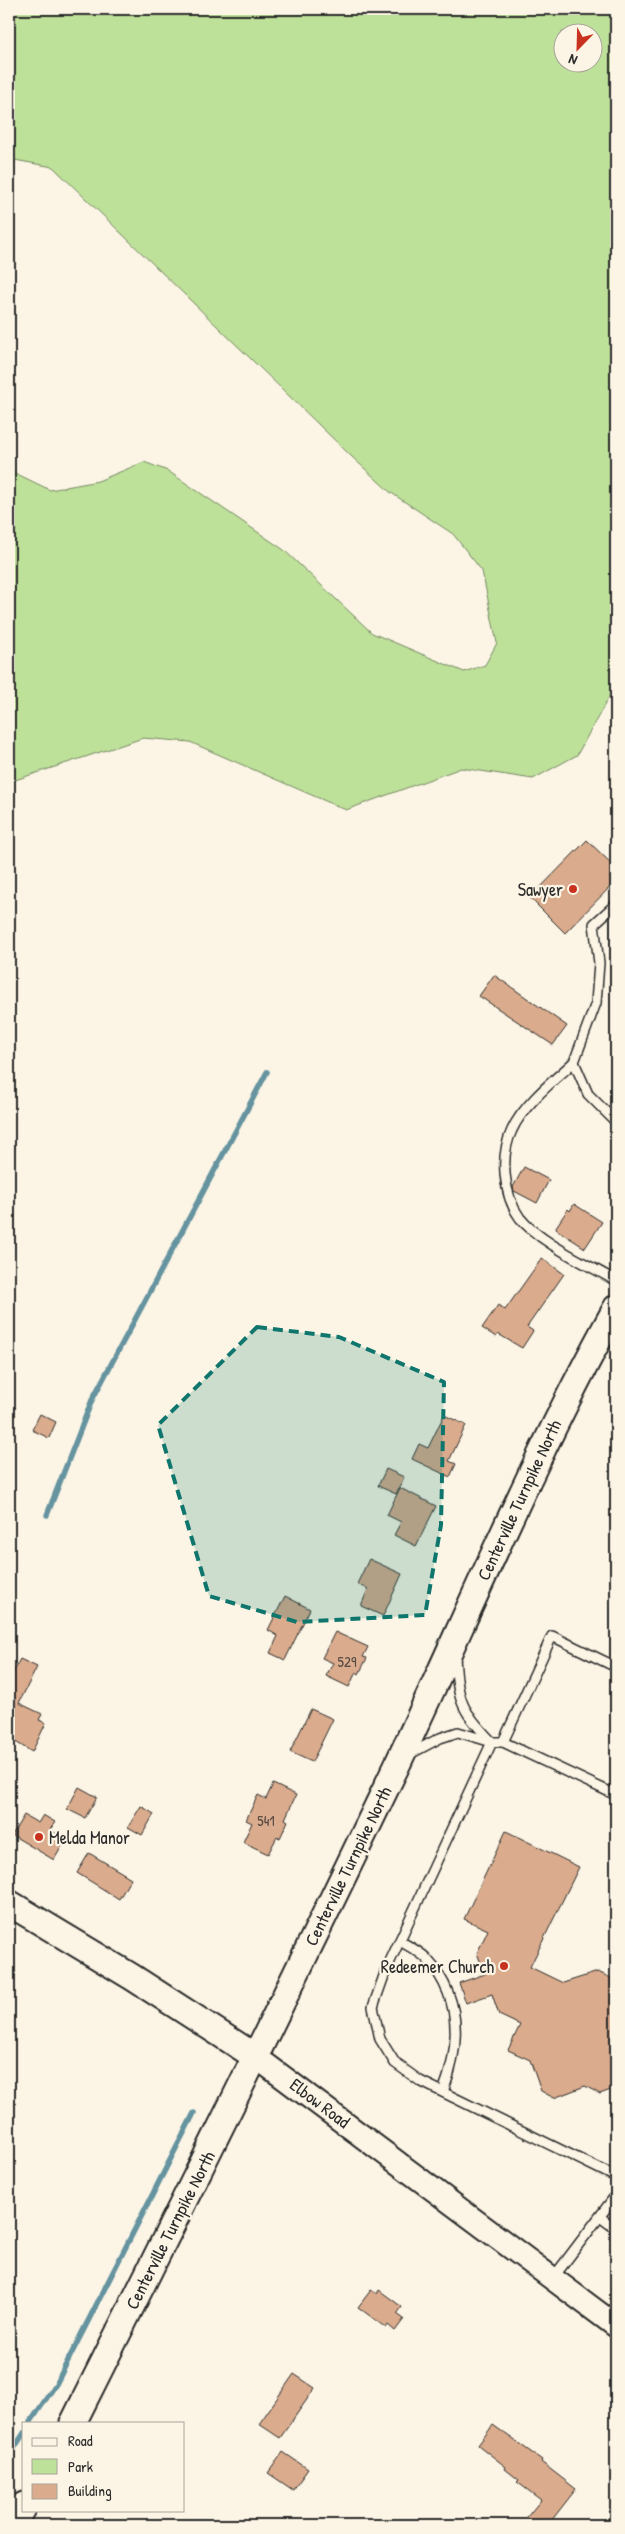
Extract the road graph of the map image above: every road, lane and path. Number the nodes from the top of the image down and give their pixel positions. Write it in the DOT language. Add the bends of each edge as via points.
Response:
graph roads {
  1 [pos="616,904"];
  2 [pos="574,1062"];
  3 [pos="616,1122"];
  4 [pos="616,1281"];
  5 [pos="616,1308"];
  6 [pos="452,1643"];
  7 [pos="616,1667"];
  8 [pos="492,1742"];
  9 [pos="503,1742"];
  10 [pos="399,1760"];
  11 [pos="616,1795"];
  12 [pos="9,1903"];
  13 [pos="400,1941"];
  14 [pos="256,2057"];
  15 [pos="443,2092"];
  16 [pos="616,2177"];
  17 [pos="616,2195"];
  18 [pos="600,2217"];
  19 [pos="616,2230"];
  20 [pos="553,2278"];
  21 [pos="616,2326"];
  22 [pos="74,2422"];
  23 [pos="22,2509"];
  24 [pos="36,2512"];
  25 [pos="14,2525"];
  26 [pos="29,2525"];
  1 -- 2 [label="lane" via="594,924 599,963 596,1003"];
  2 -- 3 [label="lane" via="588,1094"];
  2 -- 4 [label="lane" via="547,1086 512,1130 504,1174 510,1198 520,1218 555,1244"];
  5 -- 6 [label="main road, Centerville Turnpike North" via="540,1454"];
  6 -- 8 [label="lane" via="466,1713"];
  6 -- 10 [label="main road, Centerville Turnpike North"];
  7 -- 9 [label="lane" via="552,1636"];
  8 -- 9 [label="lane"];
  8 -- 10 [label="lane" via="458,1732"];
  8 -- 13 [label="lane"];
  9 -- 11 [label="lane"];
  10 -- 14 [label="main road, Centerville Turnpike North"];
  12 -- 14 [label="main road, Elbow Road"];
  13 -- 15 [label="lane" via="425,1957 444,1984 455,2016 457,2044 453,2067"];
  13 -- 15 [label="lane" via="373,2007 380,2039 395,2063"];
  14 -- 20 [label="street, Elbow Road"];
  14 -- 22 [label="main road, Centerville Turnpike North"];
  15 -- 16 [label="lane"];
  17 -- 18 [label="lane"];
  18 -- 19 [label="lane"];
  18 -- 20 [label="lane"];
  20 -- 21 [label="street, Elbow Road"];
  23 -- 25 [label="main road"];
  24 -- 26 [label="main road"];
}
